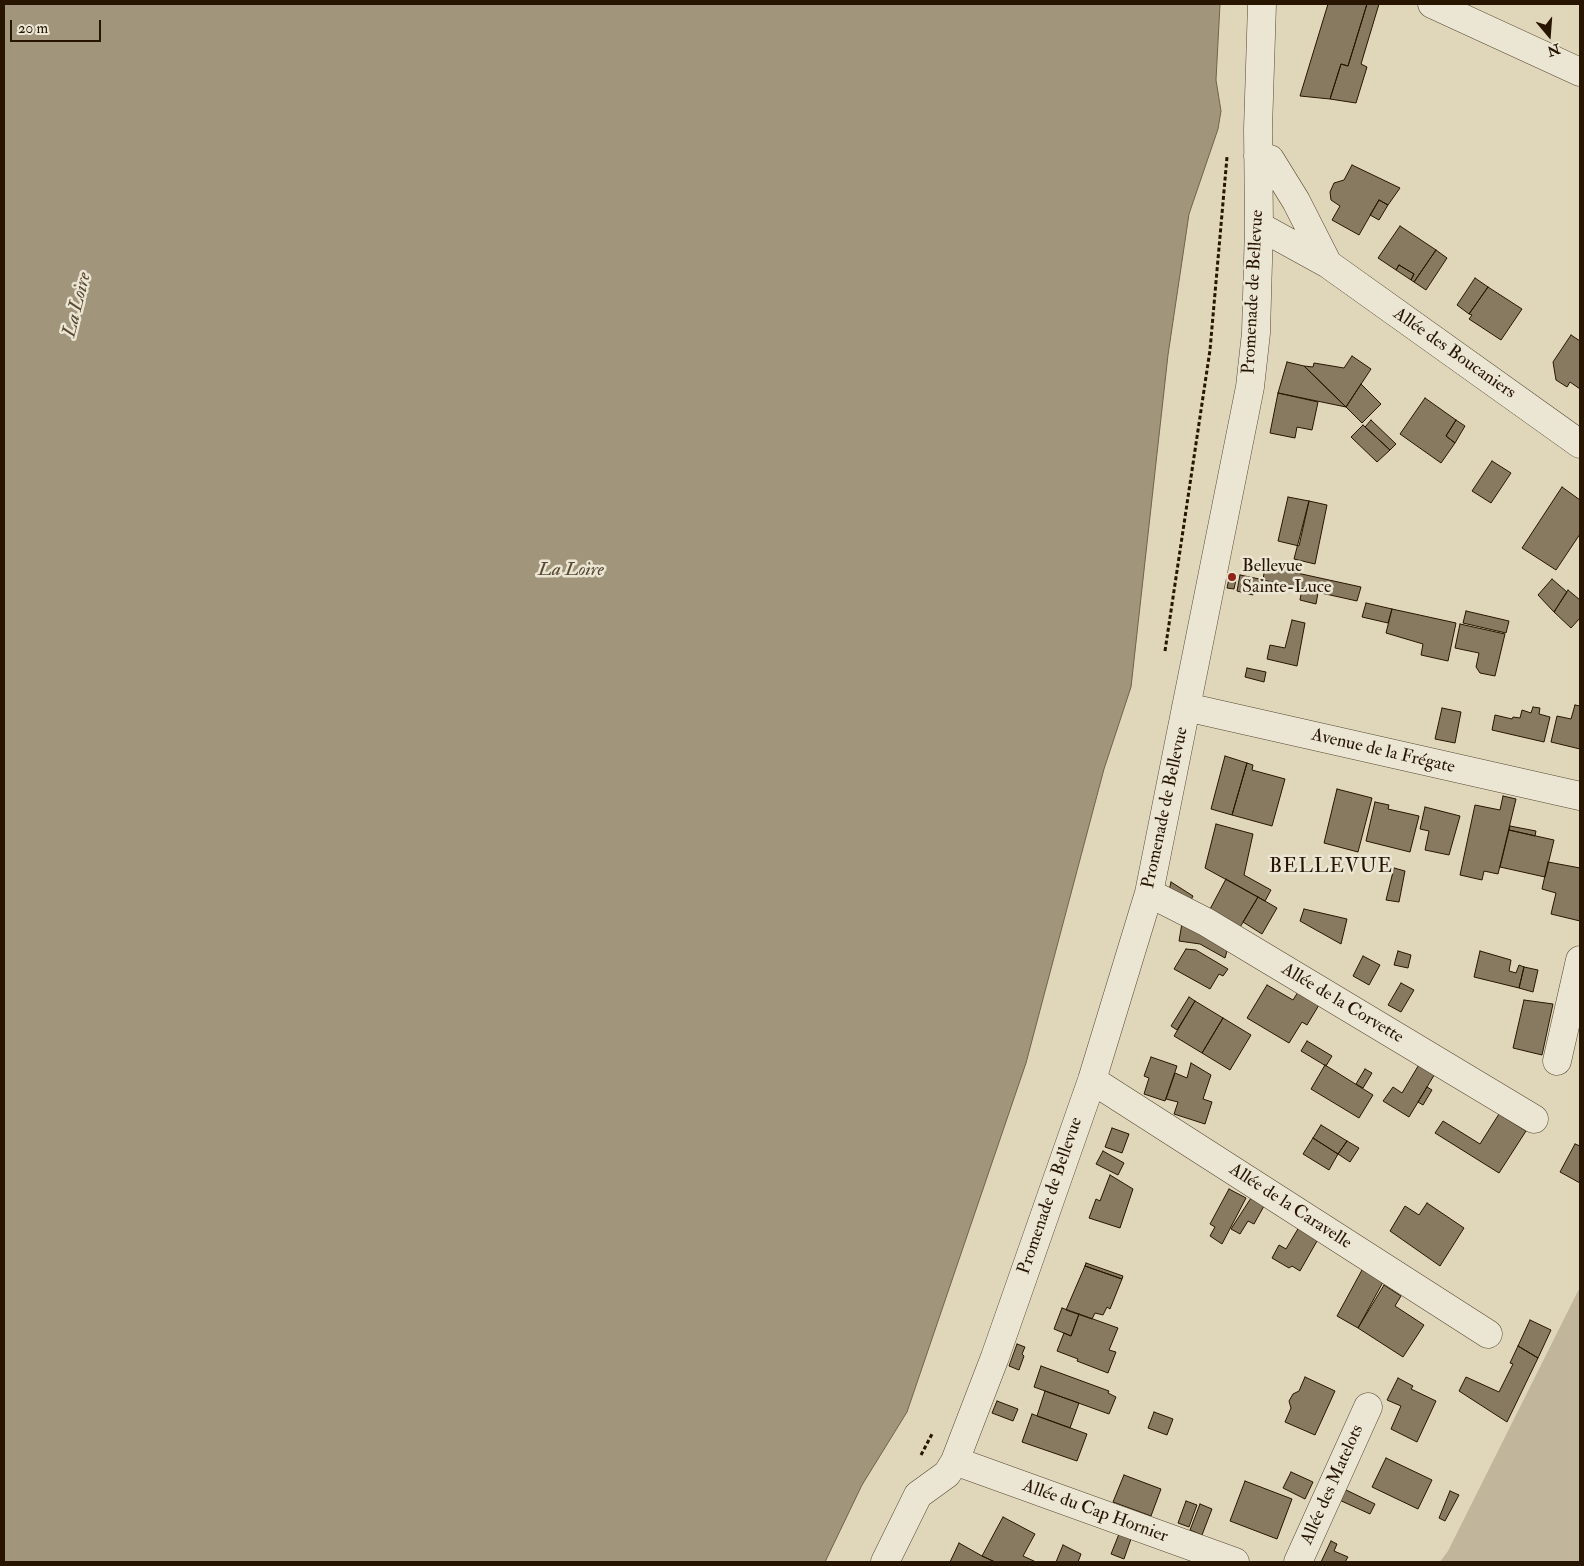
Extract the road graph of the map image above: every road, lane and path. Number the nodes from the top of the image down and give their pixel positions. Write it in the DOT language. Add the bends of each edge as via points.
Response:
graph roads {
  1 [pos="1262,4"];
  2 [pos="1432,4"];
  3 [pos="1580,72"];
  4 [pos="1227,152"];
  5 [pos="1258,156"];
  6 [pos="1259,226"];
  7 [pos="1328,264"];
  8 [pos="1580,444"];
  9 [pos="1164,656"];
  10 [pos="1186,707"];
  11 [pos="1580,796"];
  12 [pos="1148,893"];
  13 [pos="1580,960"];
  14 [pos="1557,1061"];
  15 [pos="1092,1080"];
  16 [pos="1534,1119"];
  17 [pos="1488,1334"];
  18 [pos="1368,1407"];
  19 [pos="933,1431"];
  20 [pos="956,1461"];
  21 [pos="915,1463"];
  22 [pos="885,1562"];
  23 [pos="1235,1562"];
  24 [pos="1298,1562"];
  1 -- 5 [label="street, Promenade de Bellevue"];
  2 -- 3 [label="street"];
  4 -- 9 [label="path" via="1210,350"];
  5 -- 6 [label="street, Promenade de Bellevue"];
  5 -- 7 [label="street, Allée des Boucaniers" via="1270,159"];
  6 -- 7 [label="street, Allée des Boucaniers"];
  6 -- 10 [label="street, Promenade de Bellevue" via="1256,333 1250,387"];
  7 -- 8 [label="street, Allée des Boucaniers"];
  10 -- 11 [label="street, Avenue de la Frégate"];
  10 -- 12 [label="street, Promenade de Bellevue"];
  12 -- 15 [label="street, Promenade de Bellevue"];
  12 -- 16 [label="street, Allée de la Corvette" via="1206,922"];
  13 -- 14 [label="street"];
  15 -- 17 [label="street, Allée de la Caravelle"];
  15 -- 20 [label="street, Promenade de Bellevue"];
  18 -- 24 [label="street, Allée des Matelots"];
  19 -- 21 [label="path"];
  20 -- 22 [label="street, Promenade de Bellevue" via="947,1474 918,1495"];
  20 -- 23 [label="street, Allée du Cap Hornier"];
}
